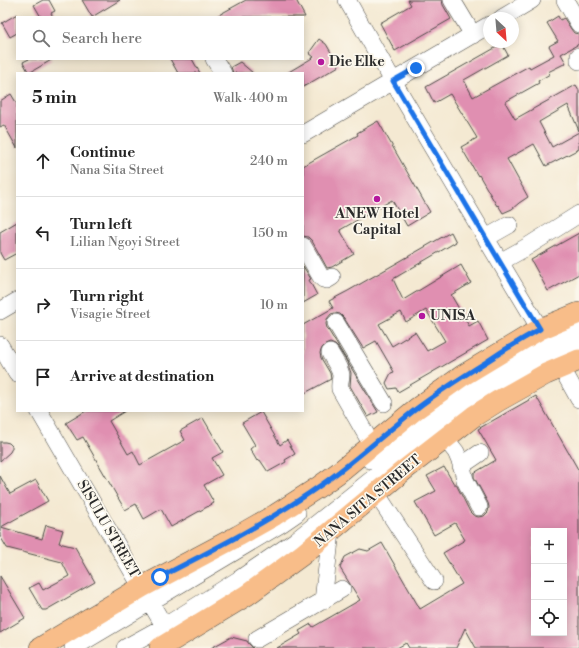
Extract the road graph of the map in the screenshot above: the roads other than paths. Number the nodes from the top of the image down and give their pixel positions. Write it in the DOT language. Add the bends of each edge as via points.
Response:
graph roads {
  1 [pos="347,0"];
  2 [pos="452,0"];
  3 [pos="532,0"];
  4 [pos="565,0"];
  5 [pos="512,12"];
  6 [pos="579,24"];
  7 [pos="483,29"];
  8 [pos="473,35"];
  9 [pos="579,56"];
  10 [pos="215,60"];
  11 [pos="579,61"];
  12 [pos="222,72"];
  13 [pos="393,81"];
  14 [pos="304,133"];
  15 [pos="579,214"];
  16 [pos="509,225"];
  17 [pos="486,238"];
  18 [pos="304,248"];
  19 [pos="500,262"];
  20 [pos="332,277"];
  21 [pos="16,302"];
  22 [pos="0,311"];
  23 [pos="579,313"];
  24 [pos="336,323"];
  25 [pos="579,327"];
  26 [pos="579,343"];
  27 [pos="0,345"];
  28 [pos="557,350"];
  29 [pos="330,353"];
  30 [pos="358,360"];
  31 [pos="16,372"];
  32 [pos="340,372"];
  33 [pos="579,399"];
  34 [pos="384,403"];
  35 [pos="40,412"];
  36 [pos="445,438"];
  37 [pos="372,445"];
  38 [pos="480,453"];
  39 [pos="461,466"];
  40 [pos="376,493"];
  41 [pos="479,507"];
  42 [pos="331,532"];
  43 [pos="434,581"];
  44 [pos="342,589"];
  45 [pos="146,594"];
  46 [pos="323,601"];
  47 [pos="258,639"];
  48 [pos="169,641"];
  49 [pos="40,648"];
  50 [pos="73,648"];
  51 [pos="124,648"];
  1 -- 13 [label="street"];
  2 -- 8 [label="street"];
  3 -- 5 [label="street"];
  4 -- 6 [label="street"];
  7 -- 8 [label="street"];
  8 -- 13 [label="street"];
  9 -- 11 [label="street"];
  10 -- 12 [label="street"];
  13 -- 14 [label="street"];
  13 -- 17 [label="street"];
  15 -- 19 [label="street"];
  16 -- 17 [label="street"];
  17 -- 19 [label="street"];
  18 -- 20 [label="street" via="321,277 327,280"];
  19 -- 28 [label="street"];
  21 -- 22 [label="street"];
  23 -- 28 [label="main road, NANA SITA STREET"];
  24 -- 30 [label="street"];
  25 -- 28 [label="street"];
  26 -- 28 [label="street"];
  27 -- 31 [label="street"];
  28 -- 33 [label="street"];
  28 -- 36 [label="main road, NANA SITA STREET" via="546,374 498,400"];
  28 -- 37 [label="main road, NANA SITA STREET" via="526,336 445,388"];
  28 -- 45 [label="street" via="496,372 385,448 329,492 281,524"];
  28 -- 48 [label="street" via="491,388 450,418 295,542 238,580"];
  29 -- 32 [label="street"];
  30 -- 32 [label="street"];
  30 -- 34 [label="street"];
  32 -- 37 [label="street" via="340,389"];
  35 -- 45 [label="street, SISULU STREET"];
  36 -- 39 [label="street" via="456,452"];
  36 -- 40 [label="main road, NANA SITA STREET"];
  37 -- 45 [label="main road, NANA SITA STREET" via="320,486"];
  38 -- 39 [label="street"];
  39 -- 41 [label="street"];
  40 -- 42 [label="main road, NANA SITA STREET"];
  40 -- 43 [label="street"];
  42 -- 46 [label="street"];
  42 -- 48 [label="main road, NANA SITA STREET" via="247,595"];
  44 -- 46 [label="street"];
  45 -- 48 [label="street, SISULU STREET"];
  45 -- 49 [label="main road, NANA SITA STREET"];
  45 -- 50 [label="street"];
  46 -- 47 [label="street"];
  48 -- 51 [label="street"];
}
